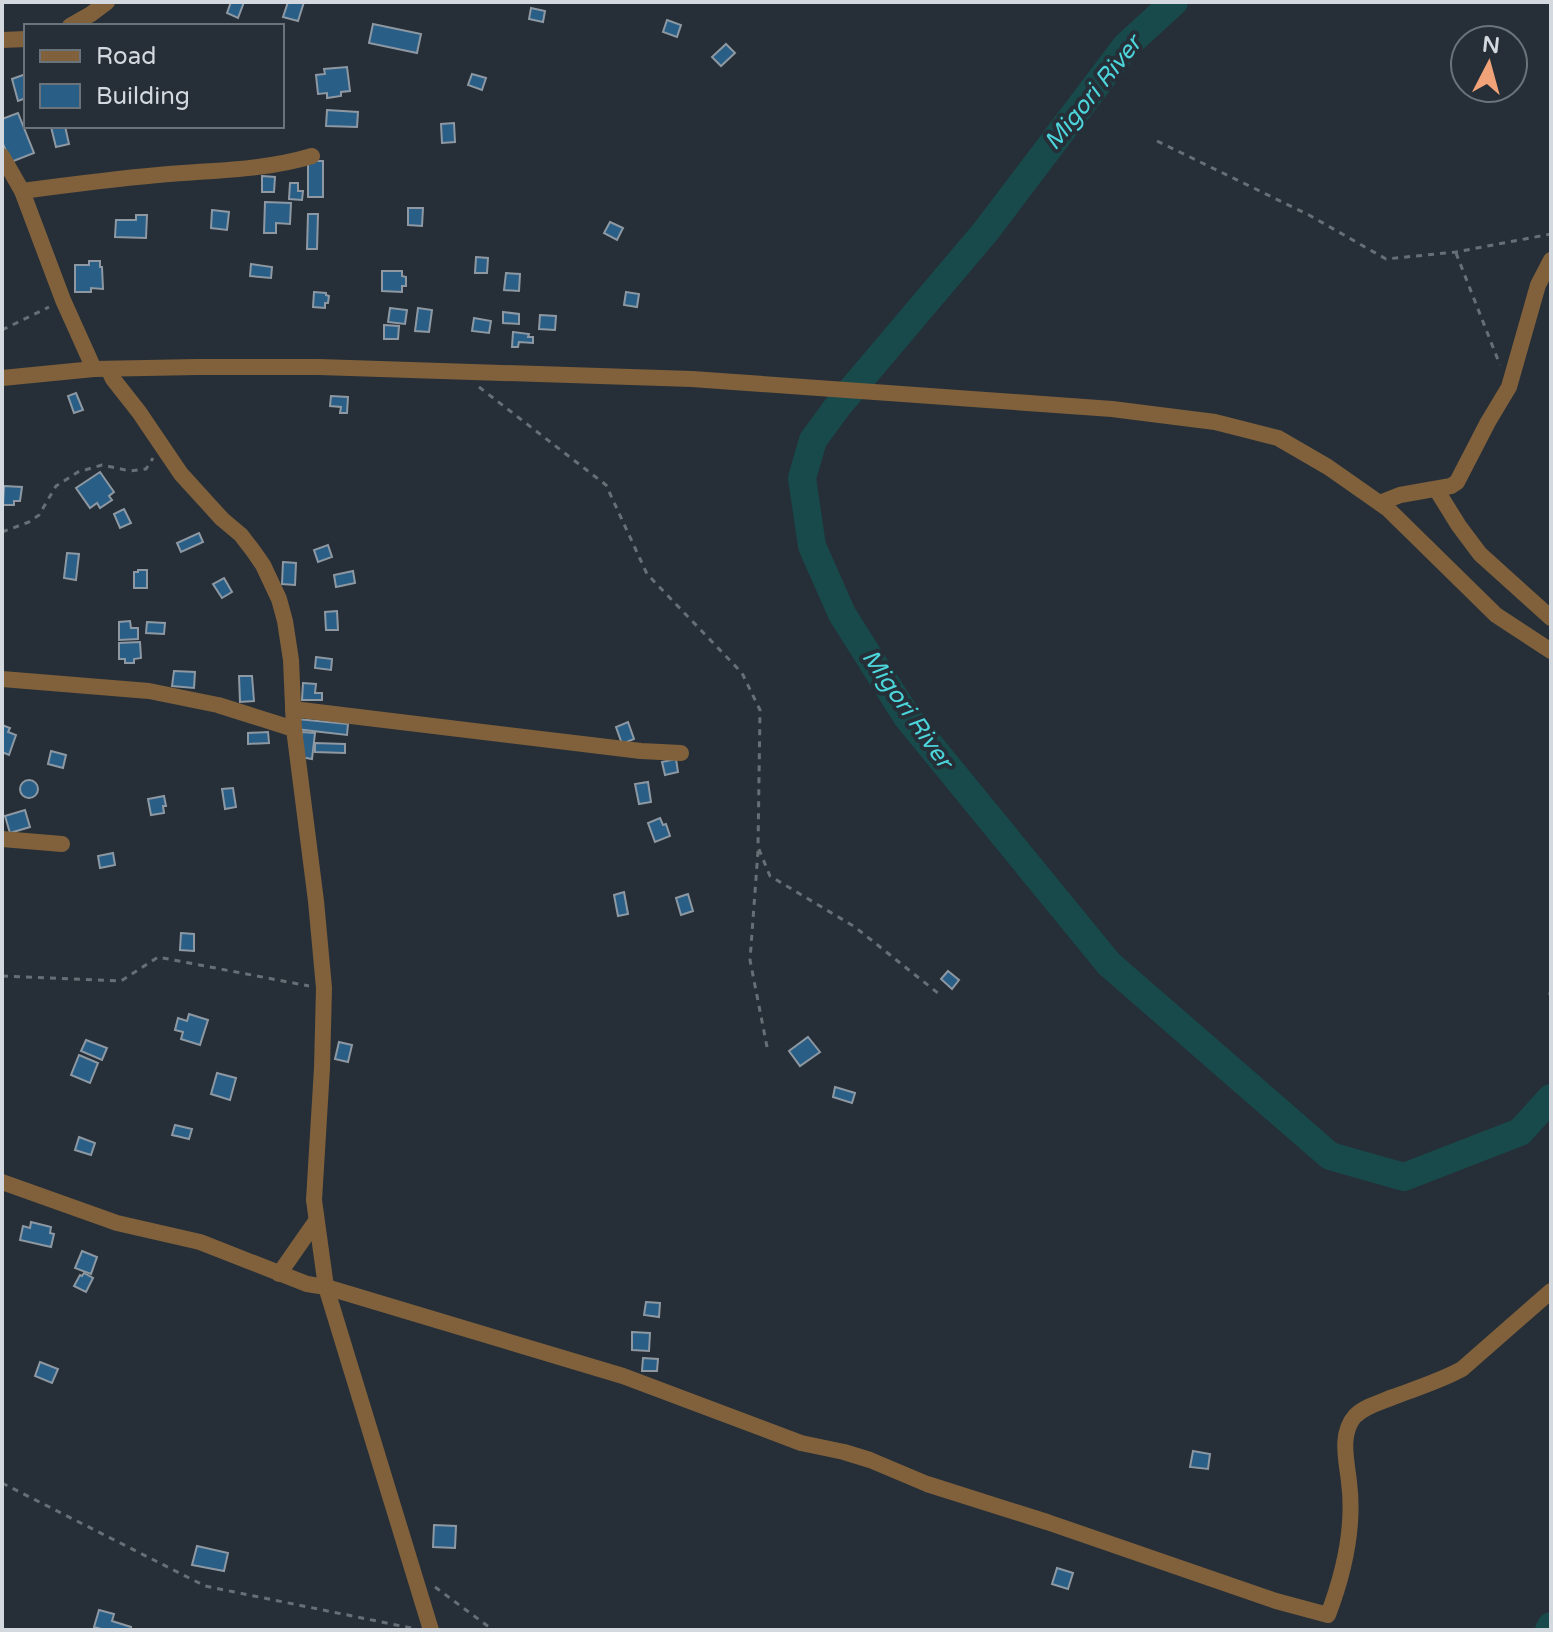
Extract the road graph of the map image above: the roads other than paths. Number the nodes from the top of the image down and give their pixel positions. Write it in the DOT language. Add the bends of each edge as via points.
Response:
graph roads {
  1 [pos="107,2"];
  2 [pos="74,24"];
  3 [pos="24,39"];
  4 [pos="2,40"];
  5 [pos="2,156"];
  6 [pos="312,156"];
  7 [pos="22,191"];
  8 [pos="1551,260"];
  9 [pos="101,369"];
  10 [pos="2,378"];
  11 [pos="1436,489"];
  12 [pos="1380,503"];
  13 [pos="1551,618"];
  14 [pos="1551,651"];
  15 [pos="2,679"];
  16 [pos="293,709"];
  17 [pos="294,729"];
  18 [pos="681,753"];
  19 [pos="2,839"];
  20 [pos="62,844"];
  21 [pos="2,1182"];
  22 [pos="316,1221"];
  23 [pos="279,1274"];
  24 [pos="326,1287"];
  25 [pos="1551,1291"];
  26 [pos="431,1630"];
  1 -- 2 [label="street"];
  3 -- 4 [label="street"];
  5 -- 7 [label="street"];
  6 -- 7 [label="street" via="252,168"];
  7 -- 9 [label="street" via="63,300"];
  8 -- 11 [label="street" via="1538,285 1509,387 1457,482"];
  9 -- 10 [label="street"];
  9 -- 12 [label="street" via="319,367 692,379 1112,409 1215,422 1278,438"];
  9 -- 16 [label="street" via="139,412 189,484 263,565 285,621"];
  11 -- 12 [label="street"];
  11 -- 13 [label="street" via="1480,554"];
  12 -- 14 [label="street" via="1496,615"];
  15 -- 17 [label="street" via="149,691"];
  16 -- 17 [label="street"];
  16 -- 18 [label="street"];
  17 -- 22 [label="street" via="324,988"];
  19 -- 20 [label="street"];
  21 -- 23 [label="street" via="117,1223 200,1242"];
  22 -- 23 [label="street"];
  22 -- 24 [label="street"];
  23 -- 24 [label="street"];
  24 -- 25 [label="street" via="623,1376 801,1443 870,1460 927,1484 1328,1615 1345,1563 1351,1512 1346,1442 1355,1417 1367,1407 1462,1369"];
  24 -- 26 [label="street"];
}
